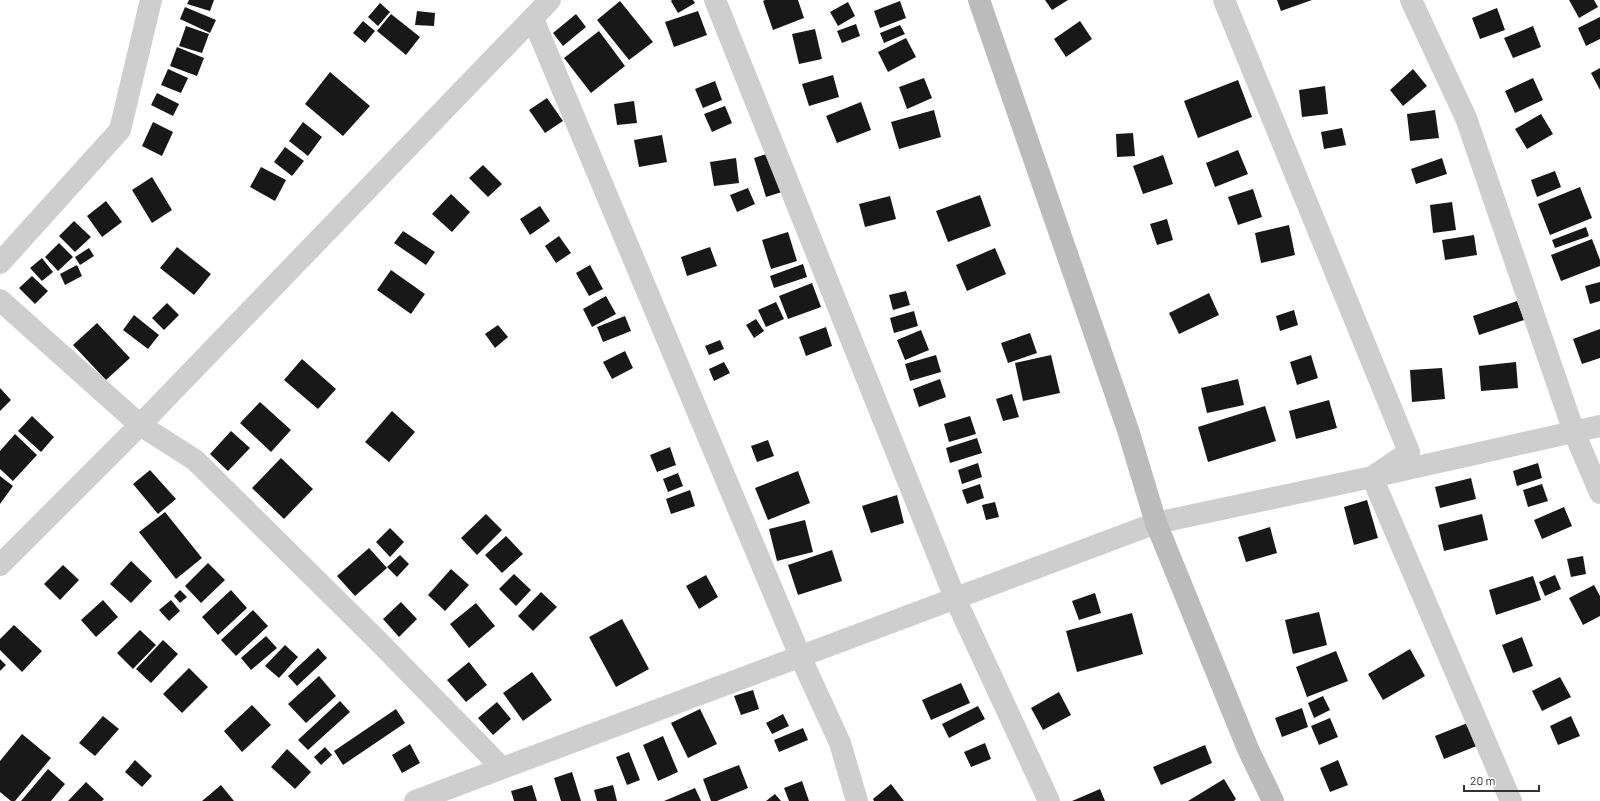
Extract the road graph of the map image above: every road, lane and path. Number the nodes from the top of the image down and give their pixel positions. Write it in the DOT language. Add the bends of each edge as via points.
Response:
graph roads {
  1 [pos="151,0"];
  2 [pos="550,0"];
  3 [pos="715,0"];
  4 [pos="979,0"];
  5 [pos="1224,0"];
  6 [pos="1411,0"];
  7 [pos="533,19"];
  8 [pos="0,263"];
  9 [pos="0,300"];
  10 [pos="140,425"];
  11 [pos="1600,426"];
  12 [pos="1574,432"];
  13 [pos="1372,477"];
  14 [pos="1600,493"];
  15 [pos="1156,523"];
  16 [pos="2,559"];
  17 [pos="955,598"];
  18 [pos="800,656"];
  19 [pos="501,767"];
  20 [pos="415,801"];
  21 [pos="857,801"];
  22 [pos="1049,801"];
  23 [pos="1273,801"];
  24 [pos="1511,801"];
  1 -- 8 [label="street" via="120,130"];
  2 -- 7 [label="street"];
  3 -- 17 [label="street"];
  4 -- 15 [label="street" via="1128,430"];
  5 -- 13 [label="street" via="1409,452"];
  6 -- 12 [label="street" via="1466,118"];
  7 -- 10 [label="street"];
  7 -- 18 [label="street"];
  9 -- 10 [label="street"];
  10 -- 16 [label="street"];
  10 -- 19 [label="street" via="196,460"];
  11 -- 12 [label="street"];
  12 -- 13 [label="street"];
  12 -- 14 [label="street"];
  13 -- 15 [label="street"];
  13 -- 24 [label="street"];
  15 -- 17 [label="street"];
  15 -- 23 [label="street" via="1248,749"];
  17 -- 18 [label="street"];
  17 -- 22 [label="street"];
  18 -- 19 [label="street"];
  18 -- 21 [label="street" via="840,743"];
  19 -- 20 [label="street"];
}
